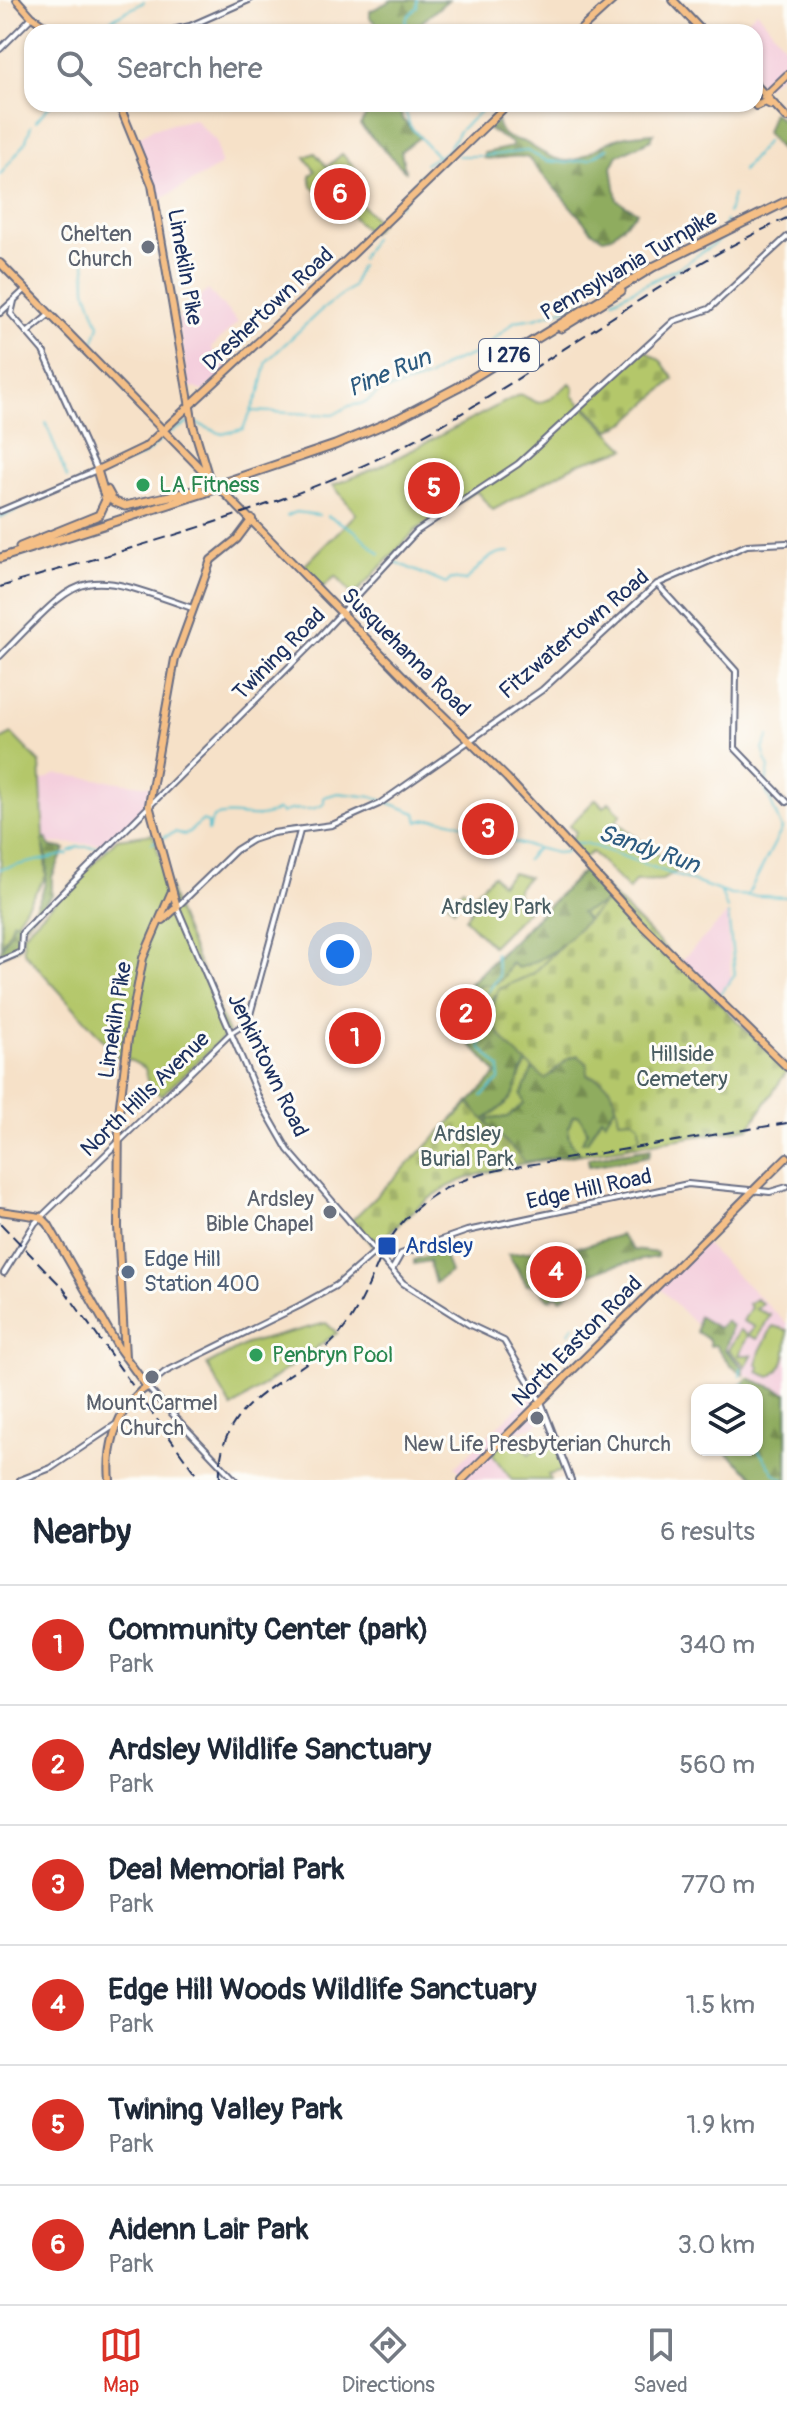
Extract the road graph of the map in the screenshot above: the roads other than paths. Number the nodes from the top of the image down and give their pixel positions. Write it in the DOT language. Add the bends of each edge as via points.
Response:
graph roads {
  1 [pos="17,0"];
  2 [pos="249,0"];
  3 [pos="613,0"];
  4 [pos="673,0"];
  5 [pos="32,17"];
  6 [pos="25,24"];
  7 [pos="42,24"];
  8 [pos="195,24"];
  9 [pos="587,24"];
  10 [pos="696,24"];
  11 [pos="24,25"];
  12 [pos="0,49"];
  13 [pos="787,75"];
  14 [pos="765,96"];
  15 [pos="763,103"];
  16 [pos="776,109"];
  17 [pos="122,112"];
  18 [pos="500,112"];
  19 [pos="787,119"];
  20 [pos="787,203"];
  21 [pos="787,237"];
  22 [pos="0,263"];
  23 [pos="26,289"];
  24 [pos="34,297"];
  25 [pos="14,301"];
  26 [pos="0,313"];
  27 [pos="51,314"];
  28 [pos="40,321"];
  29 [pos="27,333"];
  30 [pos="190,407"];
  31 [pos="164,430"];
  32 [pos="197,442"];
  33 [pos="199,452"];
  34 [pos="195,462"];
  35 [pos="205,465"];
  36 [pos="97,470"];
  37 [pos="209,479"];
  38 [pos="204,491"];
  39 [pos="0,511"];
  40 [pos="244,512"];
  41 [pos="252,519"];
  42 [pos="243,528"];
  43 [pos="787,543"];
  44 [pos="2,554"];
  45 [pos="657,584"];
  46 [pos="192,608"];
  47 [pos="341,613"];
  48 [pos="0,656"];
  49 [pos="468,740"];
  50 [pos="787,802"];
  51 [pos="149,805"];
  52 [pos="301,830"];
  53 [pos="171,893"];
  54 [pos="177,907"];
  55 [pos="158,926"];
  56 [pos="0,961"];
  57 [pos="231,1033"];
  58 [pos="787,1067"];
  59 [pos="116,1144"];
  60 [pos="787,1157"];
  61 [pos="787,1187"];
  62 [pos="753,1191"];
  63 [pos="0,1211"];
  64 [pos="24,1215"];
  65 [pos="41,1217"];
  66 [pos="35,1223"];
  67 [pos="376,1251"];
  68 [pos="392,1270"];
  69 [pos="4,1273"];
  70 [pos="125,1357"];
  71 [pos="142,1389"];
  72 [pos="541,1402"];
  73 [pos="118,1423"];
  74 [pos="20,1480"];
  75 [pos="110,1480"];
  76 [pos="235,1480"];
  77 [pos="462,1480"];
  78 [pos="571,1480"];
  1 -- 5 [label="main road"];
  2 -- 8 [label="street"];
  3 -- 9 [label="main road"];
  4 -- 10 [label="main road"];
  5 -- 6 [label="street"];
  5 -- 7 [label="main road"];
  11 -- 12 [label="street"];
  13 -- 14 [label="main road"];
  14 -- 16 [label="main road"];
  14 -- 19 [label="main road"];
  15 -- 16 [label="main road"];
  16 -- 19 [label="main road"];
  17 -- 30 [label="main road, Limekiln Pike" via="152,185"];
  18 -- 30 [label="main road, Dreshertown Road"];
  20 -- 38 [label="highway, Pennsylvania Turnpike / I 276, bridge" via="655,269 426,408 317,456"];
  21 -- 47 [label="street, Twining Road" via="709,309 674,321 518,464 417,531"];
  22 -- 23 [label="main road, Susquehanna Road"];
  23 -- 24 [label="main road, Susquehanna Road"];
  23 -- 25 [label="street"];
  24 -- 27 [label="main road, Susquehanna Road"];
  24 -- 28 [label="street" via="42,312"];
  25 -- 26 [label="street"];
  25 -- 29 [label="street" via="10,310"];
  27 -- 28 [label="street"];
  27 -- 31 [label="main road, Susquehanna Road"];
  28 -- 29 [label="street"];
  29 -- 36 [label="street" via="49,363"];
  30 -- 31 [label="main road, Dreshertown Road"];
  30 -- 32 [label="main road, Limekiln Pike"];
  31 -- 34 [label="main road, Susquehanna Road"];
  31 -- 36 [label="main road, Dreshertown Road" via="132,456"];
  32 -- 33 [label="main road"];
  32 -- 35 [label="main road"];
  33 -- 34 [label="main road"];
  33 -- 35 [label="main road"];
  34 -- 37 [label="main road, Susquehanna Road"];
  35 -- 37 [label="main road"];
  36 -- 38 [label="highway" via="111,498 121,505"];
  36 -- 39 [label="street"];
  36 -- 44 [label="highway" via="106,500 99,515"];
  37 -- 40 [label="main road, Susquehanna Road"];
  38 -- 44 [label="highway, Pennsylvania Turnpike / I 276"];
  40 -- 41 [label="main road, Susquehanna Road"];
  40 -- 42 [label="main road"];
  41 -- 42 [label="main road"];
  41 -- 47 [label="main road, Susquehanna Road"];
  42 -- 46 [label="main road" via="211,560"];
  43 -- 45 [label="street, Fitzwatertown Road" via="747,545"];
  45 -- 49 [label="street, Fitzwatertown Road" via="542,690"];
  45 -- 50 [label="street" via="736,671 735,748"];
  46 -- 48 [label="street" via="120,583 90,581 64,593"];
  46 -- 51 [label="main road" via="175,659"];
  47 -- 49 [label="main road, Susquehanna Road"];
  47 -- 51 [label="street, Twining Road"];
  49 -- 52 [label="street, Fitzwatertown Road" via="381,802 337,823"];
  49 -- 58 [label="main road, Susquehanna Road" via="639,922"];
  51 -- 53 [label="main road"];
  51 -- 56 [label="street, Twining Road" via="22,933 21,952"];
  52 -- 54 [label="street, Fitzwatertown Road" via="248,842"];
  52 -- 57 [label="street, North Hills Avenue" via="251,1016"];
  53 -- 54 [label="main road, Jenkintown Road"];
  53 -- 55 [label="main road, Limekiln Pike"];
  54 -- 55 [label="main road, Fitzwatertown Road"];
  54 -- 57 [label="street, Jenkintown Road"];
  55 -- 59 [label="main road, Limekiln Pike" via="144,955 129,1028"];
  57 -- 59 [label="street, North Hills Avenue"];
  57 -- 67 [label="street, Jenkintown Road" via="289,1152"];
  59 -- 65 [label="street, North Hills Avenue"];
  59 -- 70 [label="main road, Limekiln Pike"];
  60 -- 62 [label="main road, North Easton Road"];
  61 -- 62 [label="street, Edge Hill Road"];
  62 -- 68 [label="street, Edge Hill Road" via="688,1184 467,1231 400,1256"];
  62 -- 72 [label="main road, North Easton Road"];
  63 -- 64 [label="main road"];
  64 -- 65 [label="main road"];
  64 -- 66 [label="main road"];
  65 -- 66 [label="street, North Hills Avenue"];
  65 -- 70 [label="main road"];
  66 -- 69 [label="street, North Hills Avenue"];
  67 -- 68 [label="street, Jenkintown Road"];
  67 -- 71 [label="street" via="337,1285 165,1372"];
  68 -- 72 [label="street, Jenkintown Road" via="403,1283 504,1341"];
  70 -- 71 [label="main road"];
  71 -- 73 [label="main road"];
  71 -- 76 [label="street"];
  72 -- 77 [label="main road, North Easton Road"];
  72 -- 78 [label="street, Jenkintown Road"];
  73 -- 74 [label="street" via="51,1468"];
  73 -- 75 [label="main road"];
}
